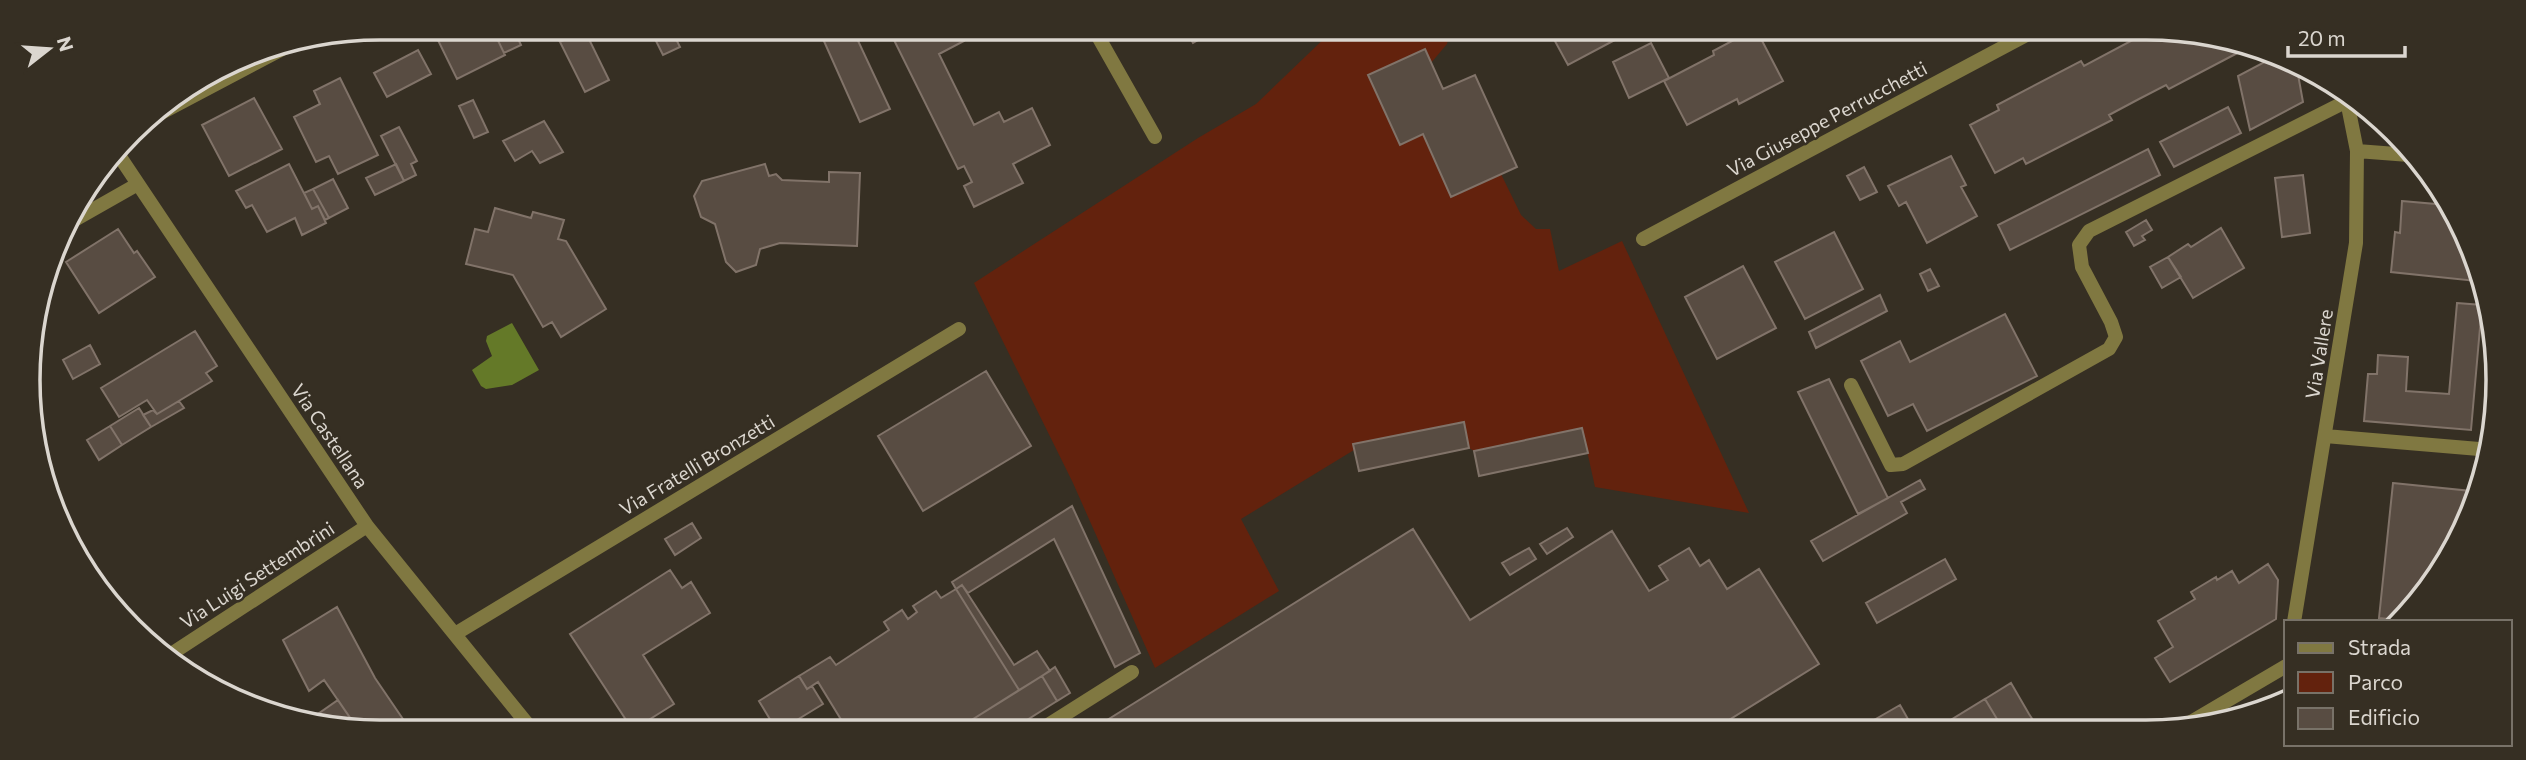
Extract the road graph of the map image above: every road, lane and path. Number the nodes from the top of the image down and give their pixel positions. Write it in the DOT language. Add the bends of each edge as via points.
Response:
graph roads {
  1 [pos="1100,40"];
  2 [pos="2017,40"];
  3 [pos="250,66"];
  4 [pos="199,93"];
  5 [pos="2338,100"];
  6 [pos="2348,107"];
  7 [pos="1155,137"];
  8 [pos="2357,150"];
  9 [pos="2399,154"];
  10 [pos="122,160"];
  11 [pos="138,184"];
  12 [pos="83,215"];
  13 [pos="1643,239"];
  14 [pos="959,329"];
  15 [pos="1851,385"];
  16 [pos="2325,436"];
  17 [pos="2478,449"];
  18 [pos="367,526"];
  19 [pos="2294,620"];
  20 [pos="455,634"];
  21 [pos="175,651"];
  22 [pos="2284,667"];
  23 [pos="1132,672"];
  24 [pos="2204,715"];
  25 [pos="524,720"];
  26 [pos="1056,720"];
  1 -- 7 [label="street"];
  2 -- 13 [label="street, Via Giuseppe Perrucchetti"];
  3 -- 4 [label="street"];
  5 -- 15 [label="street" via="2089,231 2079,245 2082,267 2116,337 2109,349 1903,464 1891,465"];
  6 -- 8 [label="street, Via Vallere"];
  8 -- 9 [label="street"];
  8 -- 16 [label="street, Via Vallere" via="2356,243"];
  10 -- 11 [label="street, Via Castellana"];
  11 -- 12 [label="street"];
  11 -- 18 [label="street, Via Castellana"];
  14 -- 20 [label="street, Via Fratelli Bronzetti"];
  16 -- 17 [label="street"];
  16 -- 19 [label="street, Via Vallere"];
  18 -- 20 [label="street, Via Castellana"];
  18 -- 21 [label="street, Via Luigi Settembrini"];
  20 -- 25 [label="street, Via Castellana"];
  22 -- 24 [label="street"];
  23 -- 26 [label="street"];
}
